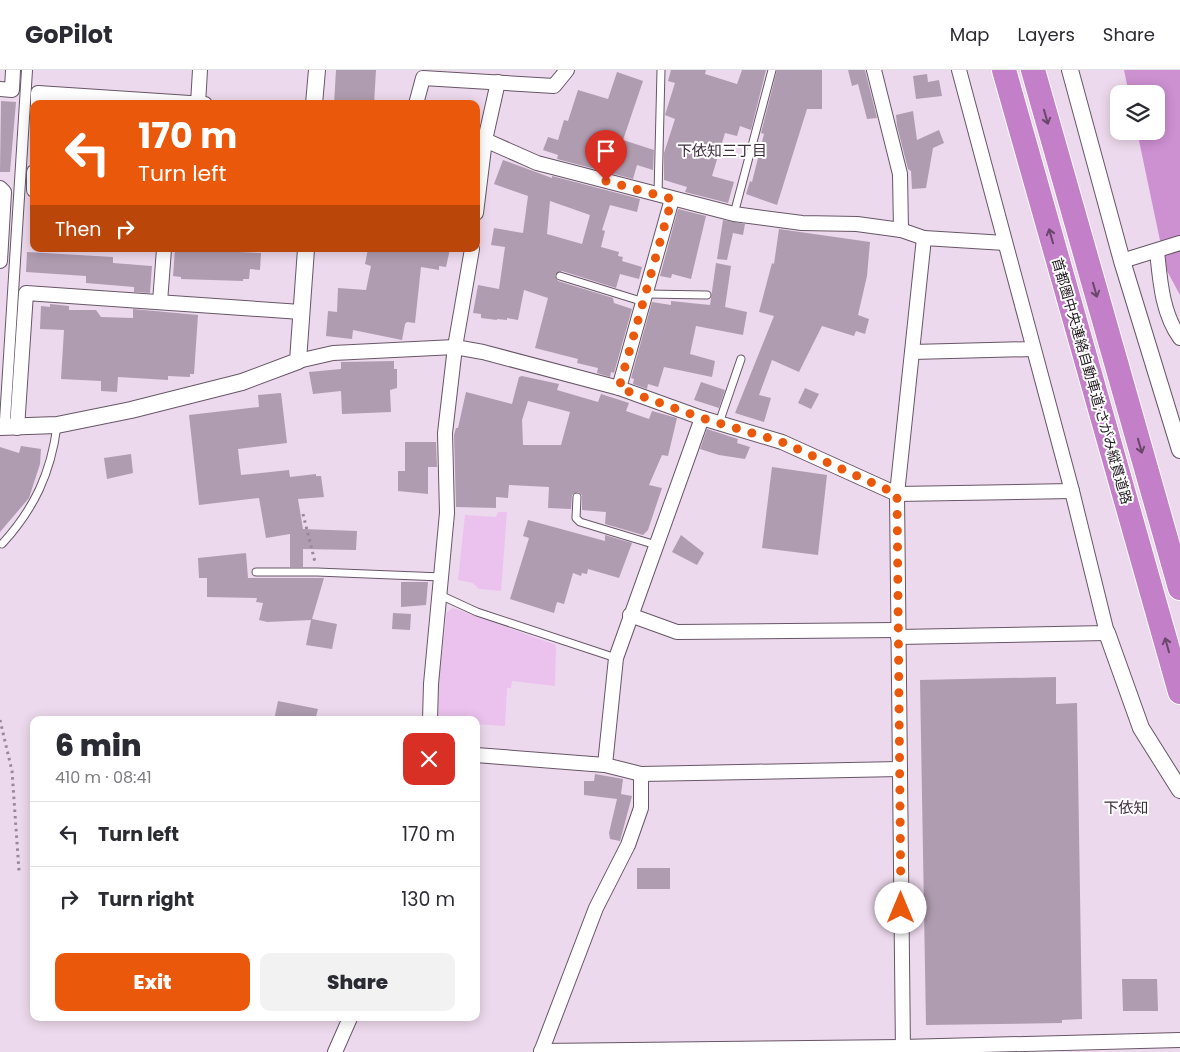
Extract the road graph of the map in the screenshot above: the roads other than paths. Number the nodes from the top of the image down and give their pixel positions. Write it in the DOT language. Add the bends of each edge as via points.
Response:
graph roads {
  1 [pos="13,70"];
  2 [pos="27,70"];
  3 [pos="200,70"];
  4 [pos="316,70"];
  5 [pos="567,70"];
  6 [pos="661,70"];
  7 [pos="772,70"];
  8 [pos="874,70"];
  9 [pos="959,70"];
  10 [pos="1004,70"];
  11 [pos="1033,70"];
  12 [pos="1070,70"];
  13 [pos="424,74"];
  14 [pos="498,82"];
  15 [pos="0,89"];
  16 [pos="38,100"];
  17 [pos="140,100"];
  18 [pos="198,100"];
  19 [pos="314,100"];
  20 [pos="417,100"];
  21 [pos="485,140"];
  22 [pos="480,181"];
  23 [pos="0,188"];
  24 [pos="658,195"];
  25 [pos="672,199"];
  26 [pos="734,214"];
  27 [pos="901,230"];
  28 [pos="924,238"];
  29 [pos="1005,243"];
  30 [pos="1180,243"];
  31 [pos="1156,251"];
  32 [pos="164,252"];
  33 [pos="306,252"];
  34 [pos="471,252"];
  35 [pos="0,261"];
  36 [pos="1122,261"];
  37 [pos="560,276"];
  38 [pos="707,295"];
  39 [pos="646,298"];
  40 [pos="160,302"];
  41 [pos="301,312"];
  42 [pos="1180,338"];
  43 [pos="455,347"];
  44 [pos="1034,349"];
  45 [pos="912,352"];
  46 [pos="741,359"];
  47 [pos="298,361"];
  48 [pos="619,388"];
  49 [pos="702,418"];
  50 [pos="719,423"];
  51 [pos="8,425"];
  52 [pos="57,425"];
  53 [pos="1180,450"];
  54 [pos="1072,491"];
  55 [pos="897,494"];
  56 [pos="577,497"];
  57 [pos="2,544"];
  58 [pos="656,545"];
  59 [pos="256,572"];
  60 [pos="442,577"];
  61 [pos="1180,588"];
  62 [pos="440,595"];
  63 [pos="630,615"];
  64 [pos="1107,633"];
  65 [pos="897,634"];
  66 [pos="616,658"];
  67 [pos="1180,692"];
  68 [pos="430,716"];
  69 [pos="480,755"];
  70 [pos="606,765"];
  71 [pos="900,769"];
  72 [pos="641,774"];
  73 [pos="1180,790"];
  74 [pos="349,1021"];
  75 [pos="1180,1040"];
  76 [pos="903,1050"];
  77 [pos="541,1051"];
  78 [pos="335,1052"];
  1 -- 15 [label="street" via="12,90"];
  2 -- 51 [label="street"];
  3 -- 18 [label="street"];
  4 -- 19 [label="street"];
  5 -- 14 [label="street" via="554,86"];
  6 -- 24 [label="lane"];
  7 -- 26 [label="lane"];
  8 -- 27 [label="street" via="900,174"];
  9 -- 29 [label="street"];
  67 -- 10 [label="highway, 首都圏中央連絡自動車道;さがみ縦貫道路, one-way"];
  11 -- 61 [label="highway, 首都圏中央連絡自動車道;さがみ縦貫道路, one-way"];
  12 -- 36 [label="street"];
  13 -- 14 [label="street"];
  13 -- 20 [label="street"];
  14 -- 21 [label="street"];
  16 -- 17 [label="street" via="38,93"];
  21 -- 22 [label="street"];
  21 -- 24 [label="street" via="537,163"];
  23 -- 35 [label="street" via="4,192"];
  24 -- 25 [label="street"];
  25 -- 26 [label="street"];
  25 -- 39 [label="street"];
  26 -- 27 [label="street"];
  27 -- 28 [label="street"];
  28 -- 29 [label="street"];
  28 -- 45 [label="street"];
  29 -- 44 [label="street"];
  30 -- 31 [label="street"];
  31 -- 36 [label="street"];
  31 -- 42 [label="street" via="1165,306"];
  32 -- 40 [label="street"];
  33 -- 41 [label="street"];
  34 -- 43 [label="street"];
  36 -- 53 [label="street"];
  37 -- 39 [label="lane"];
  38 -- 39 [label="lane"];
  39 -- 48 [label="street"];
  40 -- 41 [label="street"];
  40 -- 51 [label="street" via="26,293"];
  41 -- 47 [label="street"];
  43 -- 47 [label="street" via="333,353"];
  43 -- 48 [label="street"];
  43 -- 60 [label="street" via="445,433 447,513"];
  44 -- 45 [label="street"];
  44 -- 54 [label="street"];
  45 -- 55 [label="street"];
  46 -- 50 [label="lane"];
  47 -- 52 [label="street" via="242,382"];
  48 -- 49 [label="street"];
  49 -- 50 [label="street"];
  49 -- 58 [label="street"];
  50 -- 55 [label="street" via="782,442"];
  51 -- 52 [label="street"];
  52 -- 57 [label="lane" via="42,488"];
  54 -- 55 [label="street"];
  54 -- 64 [label="street"];
  55 -- 65 [label="street"];
  56 -- 58 [label="lane" via="576,518 580,522"];
  58 -- 63 [label="street"];
  59 -- 60 [label="lane"];
  60 -- 62 [label="street"];
  62 -- 66 [label="lane" via="477,612"];
  62 -- 68 [label="street"];
  63 -- 65 [label="street" via="677,632"];
  63 -- 66 [label="street"];
  64 -- 65 [label="street"];
  64 -- 73 [label="street" via="1141,728"];
  65 -- 71 [label="street"];
  66 -- 70 [label="street"];
  69 -- 70 [label="street"];
  70 -- 72 [label="street"];
  71 -- 72 [label="street"];
  71 -- 76 [label="street"];
  72 -- 77 [label="street" via="640,808 628,845 596,908"];
  74 -- 78 [label="street"];
  75 -- 76 [label="street"];
  76 -- 77 [label="street"];
}
